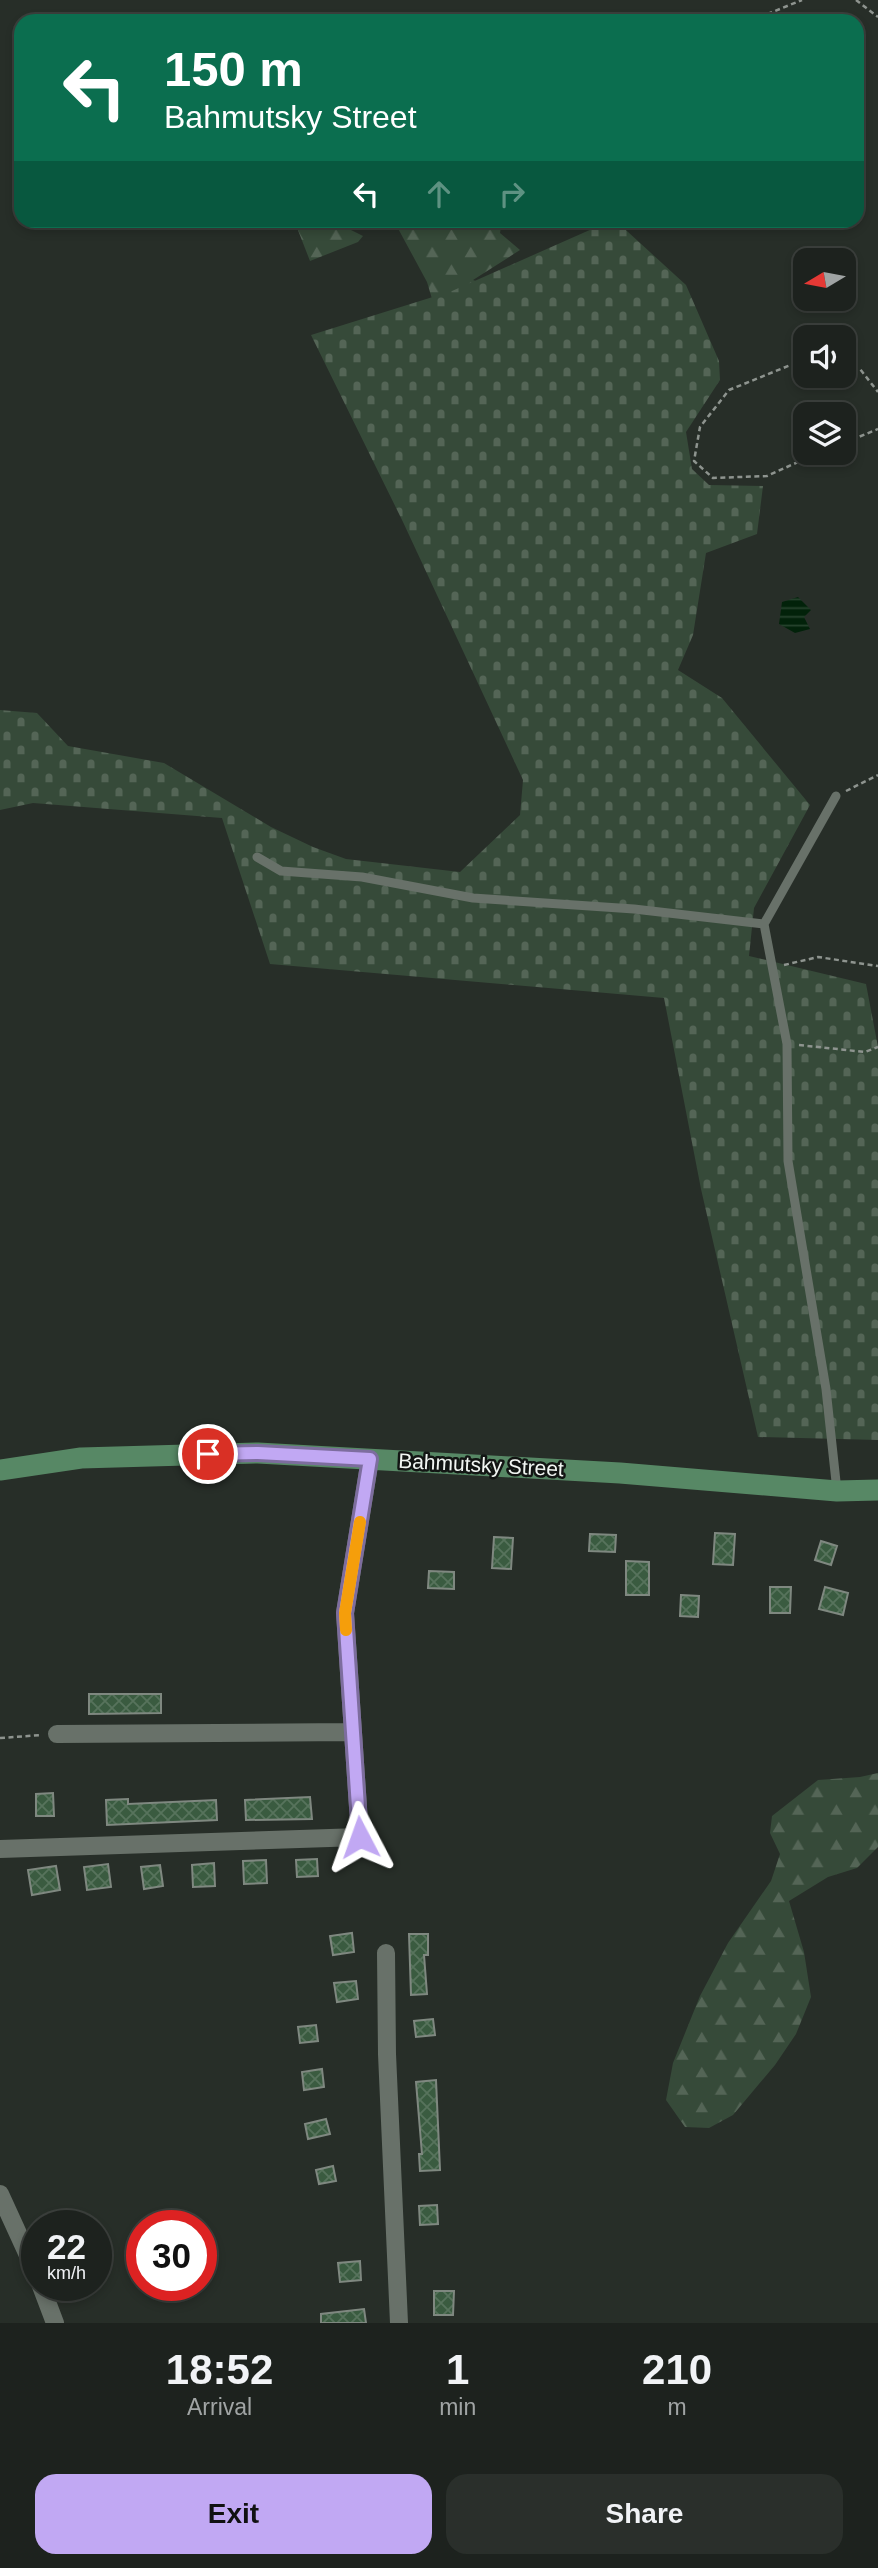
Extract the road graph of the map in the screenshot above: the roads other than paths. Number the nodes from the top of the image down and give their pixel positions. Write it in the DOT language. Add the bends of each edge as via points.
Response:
graph roads {
  1 [pos="836,796"];
  2 [pos="257,857"];
  3 [pos="764,924"];
  4 [pos="370,1459"];
  5 [pos="0,1470"];
  6 [pos="878,1490"];
  7 [pos="837,1491"];
  8 [pos="351,1732"];
  9 [pos="57,1734"];
  10 [pos="0,1849"];
  11 [pos="386,1953"];
  12 [pos="0,2193"];
  13 [pos="21,2240"];
  14 [pos="47,2301"];
  15 [pos="55,2323"];
  16 [pos="399,2323"];
  1 -- 3 [label="lane"];
  2 -- 3 [label="lane" via="281,871 362,877 474,898"];
  3 -- 7 [label="lane" via="787,1044 788,1161 826,1389"];
  4 -- 5 [label="main road, Bahmutsky Street" via="258,1453 80,1458"];
  4 -- 7 [label="main road, Bahmutsky Street"];
  4 -- 8 [label="street" via="345,1613"];
  6 -- 7 [label="main road, Bahmutsky Street"];
  8 -- 9 [label="street"];
  8 -- 10 [label="street" via="360,1837"];
  11 -- 16 [label="street"];
  12 -- 13 [label="street"];
  14 -- 15 [label="street"];
}
